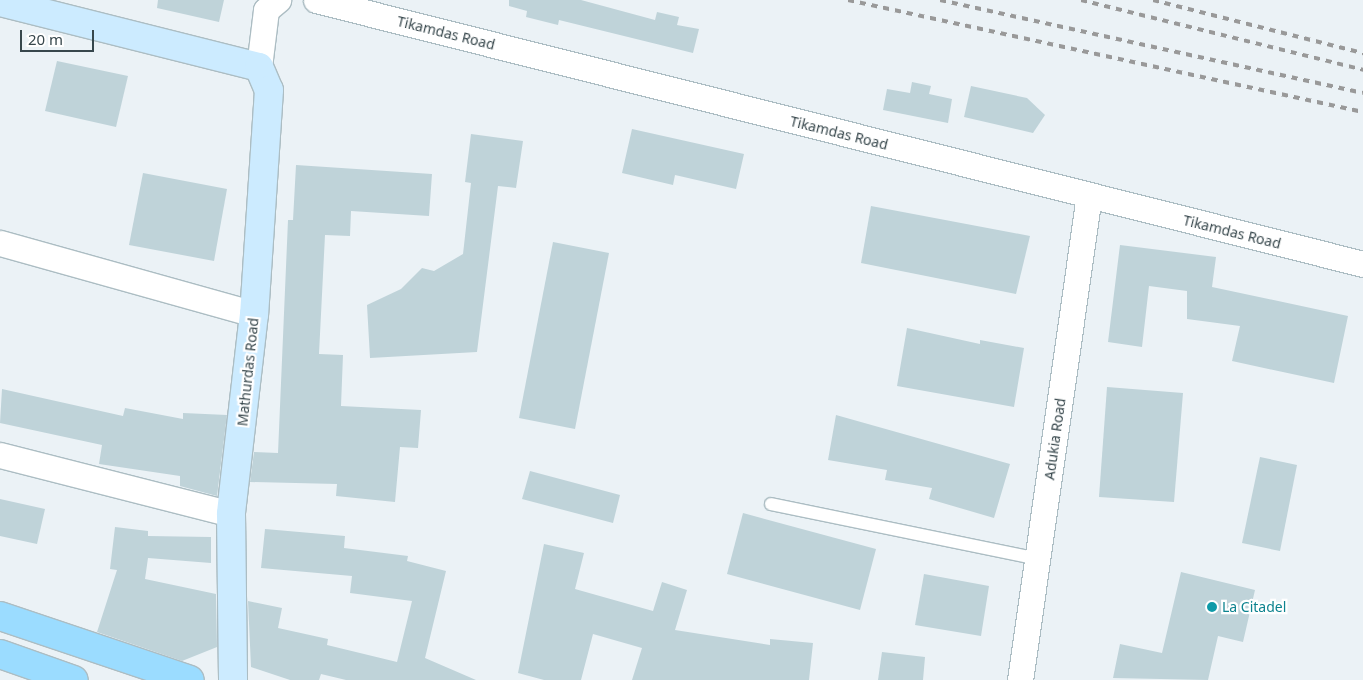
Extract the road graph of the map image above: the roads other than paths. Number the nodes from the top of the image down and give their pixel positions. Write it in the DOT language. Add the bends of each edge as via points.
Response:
graph roads {
  1 [pos="278,0"];
  2 [pos="316,0"];
  3 [pos="0,2"];
  4 [pos="259,67"];
  5 [pos="1089,197"];
  6 [pos="0,243"];
  7 [pos="1363,264"];
  8 [pos="254,314"];
  9 [pos="0,455"];
  10 [pos="771,504"];
  11 [pos="231,514"];
  12 [pos="1039,558"];
  13 [pos="0,616"];
  14 [pos="0,654"];
  15 [pos="232,668"];
  16 [pos="74,680"];
  17 [pos="190,680"];
  18 [pos="215,680"];
  19 [pos="1020,680"];
  1 -- 4 [label="street" via="266,10"];
  2 -- 5 [label="street, Tikamdas Road"];
  3 -- 4 [label="street"];
  4 -- 8 [label="street, Mathurdas Road" via="269,90"];
  5 -- 7 [label="street, Tikamdas Road"];
  5 -- 12 [label="street, Adukia Road"];
  6 -- 8 [label="street"];
  8 -- 11 [label="street, Mathurdas Road"];
  9 -- 11 [label="street"];
  10 -- 12 [label="lane"];
  11 -- 15 [label="street, Mathurdas Road"];
  12 -- 19 [label="street, Adukia Road"];
  13 -- 17 [label="main road"];
  14 -- 16 [label="main road"];
  15 -- 18 [label="street"];
}
